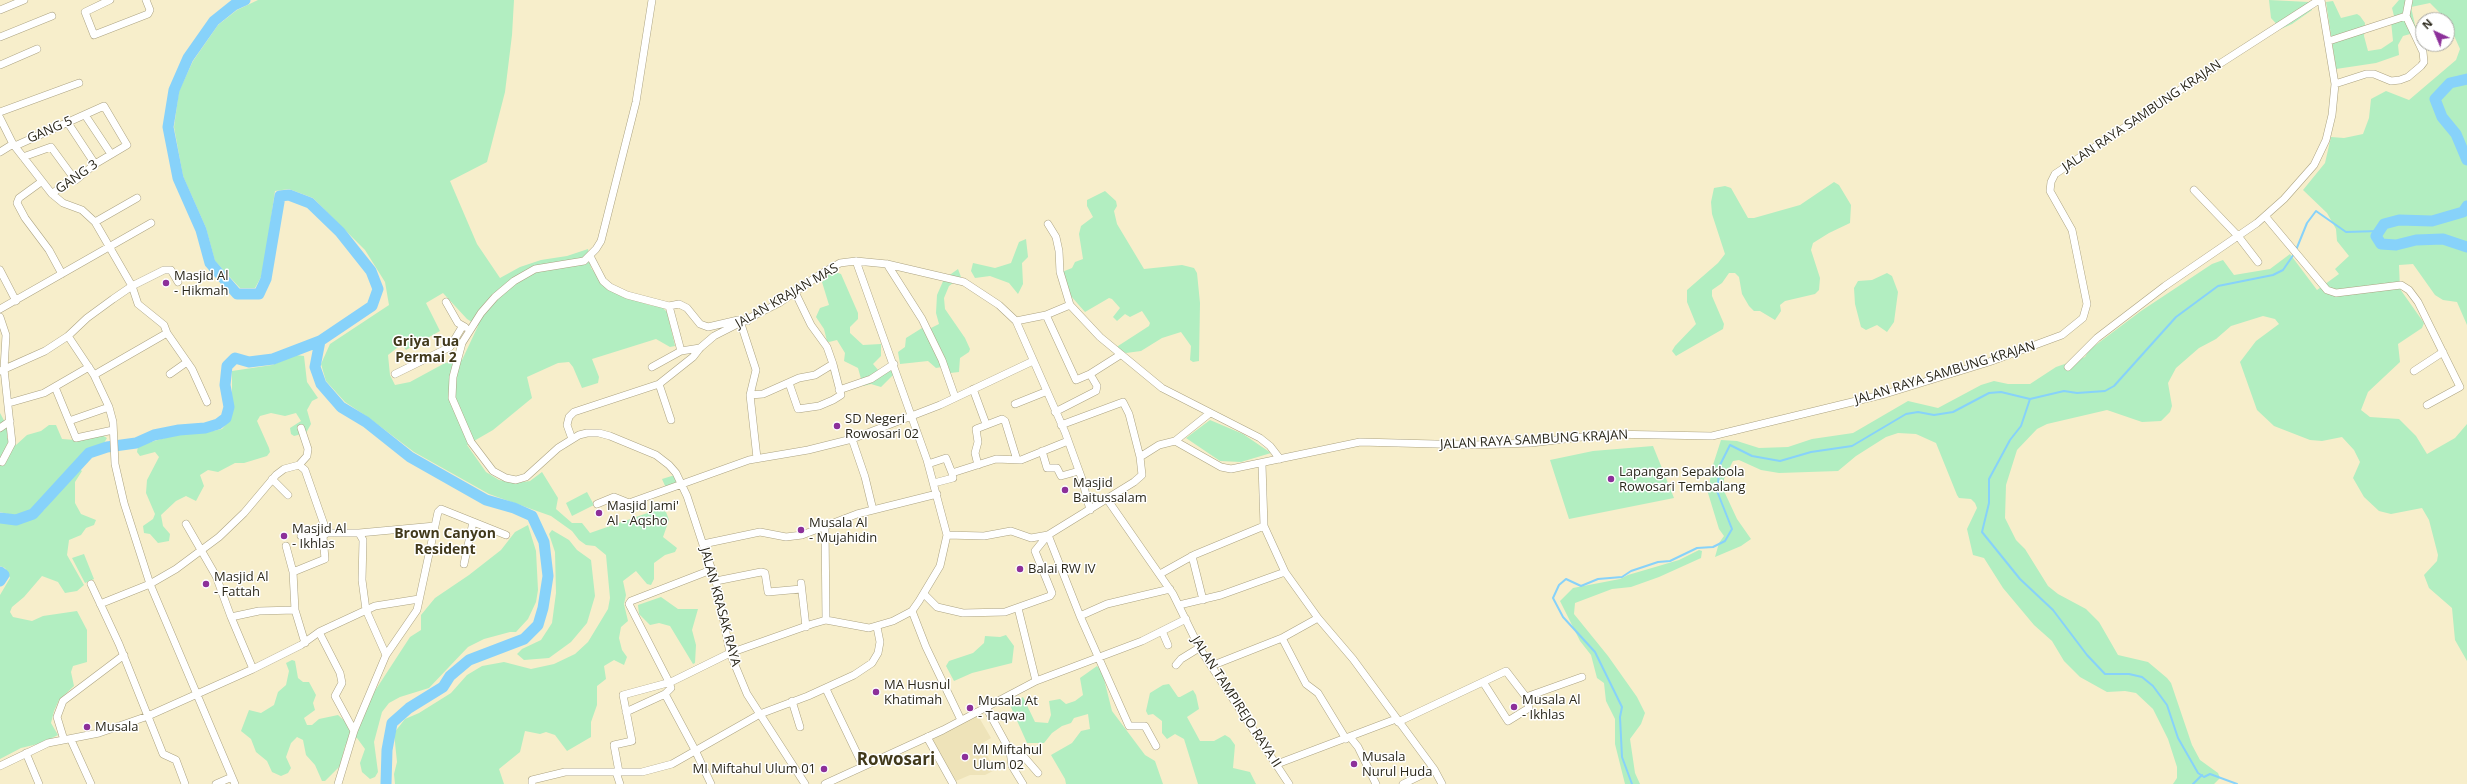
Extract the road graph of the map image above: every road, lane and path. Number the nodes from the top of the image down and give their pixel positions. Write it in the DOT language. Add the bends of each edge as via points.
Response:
graph roads {
  1 [pos="24,0"];
  2 [pos="110,0"];
  3 [pos="146,0"];
  4 [pos="652,0"];
  5 [pos="2320,0"];
  6 [pos="2409,0"];
  7 [pos="0,10"];
  8 [pos="52,16"];
  9 [pos="2406,16"];
  10 [pos="0,37"];
  11 [pos="2328,41"];
  12 [pos="37,49"];
  13 [pos="0,65"];
  14 [pos="79,83"];
  15 [pos="2335,84"];
  16 [pos="0,112"];
  17 [pos="85,115"];
  18 [pos="0,118"];
  19 [pos="68,123"];
  20 [pos="14,145"];
  21 [pos="0,152"];
  22 [pos="111,154"];
  23 [pos="23,158"];
  24 [pos="95,164"];
  25 [pos="73,177"];
  26 [pos="41,182"];
  27 [pos="2194,190"];
  28 [pos="52,194"];
  29 [pos="137,198"];
  30 [pos="2265,216"];
  31 [pos="95,222"];
  32 [pos="151,223"];
  33 [pos="1048,224"];
  34 [pos="2238,236"];
  35 [pos="110,248"];
  36 [pos="590,256"];
  37 [pos="856,261"];
  38 [pos="2258,262"];
  39 [pos="887,264"];
  40 [pos="0,270"];
  41 [pos="62,274"];
  42 [pos="178,282"];
  43 [pos="132,286"];
  44 [pos="794,292"];
  45 [pos="16,301"];
  46 [pos="446,302"];
  47 [pos="1070,305"];
  48 [pos="669,306"];
  49 [pos="0,309"];
  50 [pos="1046,314"];
  51 [pos="0,317"];
  52 [pos="1016,321"];
  53 [pos="744,322"];
  54 [pos="462,326"];
  55 [pos="471,327"];
  56 [pos="167,333"];
  57 [pos="68,336"];
  58 [pos="700,348"];
  59 [pos="681,351"];
  60 [pos="2444,352"];
  61 [pos="1120,355"];
  62 [pos="187,362"];
  63 [pos="1033,362"];
  64 [pos="833,364"];
  65 [pos="894,364"];
  66 [pos="89,367"];
  67 [pos="652,367"];
  68 [pos="2068,367"];
  69 [pos="2,370"];
  70 [pos="2414,371"];
  71 [pos="170,374"];
  72 [pos="395,374"];
  73 [pos="1090,374"];
  74 [pos="94,375"];
  75 [pos="789,383"];
  76 [pos="659,384"];
  77 [pos="55,386"];
  78 [pos="973,389"];
  79 [pos="839,390"];
  80 [pos="1046,392"];
  81 [pos="750,395"];
  82 [pos="956,397"];
  83 [pos="207,402"];
  84 [pos="9,403"];
  85 [pos="1015,404"];
  86 [pos="2427,405"];
  87 [pos="109,407"];
  88 [pos="1055,412"];
  89 [pos="1210,413"];
  90 [pos="911,417"];
  91 [pos="671,420"];
  92 [pos="10,421"];
  93 [pos="69,421"];
  94 [pos="986,424"];
  95 [pos="1061,425"];
  96 [pos="0,428"];
  97 [pos="301,428"];
  98 [pos="113,430"];
  99 [pos="572,439"];
  100 [pos="852,439"];
  101 [pos="1068,441"];
  102 [pos="1175,441"];
  103 [pos="1042,451"];
  104 [pos="1140,457"];
  105 [pos="757,458"];
  106 [pos="1280,458"];
  107 [pos="1017,460"];
  108 [pos="2,462"];
  109 [pos="928,464"];
  110 [pos="1264,464"];
  111 [pos="299,465"];
  112 [pos="978,465"];
  113 [pos="1079,471"];
  114 [pos="952,473"];
  115 [pos="272,479"];
  116 [pos="934,483"];
  117 [pos="682,484"];
  118 [pos="937,494"];
  119 [pos="288,496"];
  120 [pos="1107,499"];
  121 [pos="597,504"];
  122 [pos="873,510"];
  123 [pos="1090,510"];
  124 [pos="473,522"];
  125 [pos="186,524"];
  126 [pos="825,525"];
  127 [pos="435,526"];
  128 [pos="1264,526"];
  129 [pos="359,533"];
  130 [pos="325,535"];
  131 [pos="506,535"];
  132 [pos="948,535"];
  133 [pos="1048,535"];
  134 [pos="301,536"];
  135 [pos="703,544"];
  136 [pos="286,546"];
  137 [pos="200,552"];
  138 [pos="1192,556"];
  139 [pos="464,564"];
  140 [pos="711,570"];
  141 [pos="293,572"];
  142 [pos="1285,572"];
  143 [pos="1160,574"];
  144 [pos="716,582"];
  145 [pos="91,584"];
  146 [pos="150,584"];
  147 [pos="1170,589"];
  148 [pos="924,594"];
  149 [pos="419,599"];
  150 [pos="1203,600"];
  151 [pos="100,604"];
  152 [pos="1179,605"];
  153 [pos="1018,608"];
  154 [pos="295,610"];
  155 [pos="366,610"];
  156 [pos="912,611"];
  157 [pos="1080,616"];
  158 [pos="231,617"];
  159 [pos="1318,618"];
  160 [pos="1186,619"];
  161 [pos="826,620"];
  162 [pos="806,627"];
  163 [pos="877,627"];
  164 [pos="1162,631"];
  165 [pos="319,632"];
  166 [pos="1282,638"];
  167 [pos="304,643"];
  168 [pos="1168,645"];
  169 [pos="1199,648"];
  170 [pos="730,653"];
  171 [pos="124,655"];
  172 [pos="386,655"];
  173 [pos="1099,657"];
  174 [pos="1176,665"];
  175 [pos="1211,666"];
  176 [pos="253,669"];
  177 [pos="1582,678"];
  178 [pos="1036,681"];
  179 [pos="669,682"];
  180 [pos="1483,682"];
  181 [pos="826,689"];
  182 [pos="198,693"];
  183 [pos="666,694"];
  184 [pos="1526,697"];
  185 [pos="792,701"];
  186 [pos="986,707"];
  187 [pos="626,712"];
  188 [pos="760,714"];
  189 [pos="148,716"];
  190 [pos="961,720"];
  191 [pos="1397,720"];
  192 [pos="800,727"];
  193 [pos="354,731"];
  194 [pos="927,737"];
  195 [pos="1348,738"];
  196 [pos="67,740"];
  197 [pos="1156,746"];
  198 [pos="695,750"];
  199 [pos="26,753"];
  200 [pos="1012,756"];
  201 [pos="1277,764"];
  202 [pos="0,766"];
  203 [pos="863,766"];
  204 [pos="1434,769"];
  205 [pos="618,772"];
  206 [pos="1038,773"];
  207 [pos="232,776"];
  208 [pos="532,782"];
  209 [pos="39,784"];
  210 [pos="91,784"];
  211 [pos="185,784"];
  212 [pos="216,784"];
  213 [pos="236,784"];
  214 [pos="338,784"];
  215 [pos="620,784"];
  216 [pos="710,784"];
  217 [pos="805,784"];
  218 [pos="825,784"];
  219 [pos="953,784"];
  220 [pos="1023,784"];
  221 [pos="1289,784"];
  222 [pos="1376,784"];
  223 [pos="1404,784"];
  224 [pos="1442,784"];
  1 -- 7 [label="street"];
  2 -- 3 [label="street" via="85,12 94,35 148,14 150,10"];
  4 -- 36 [label="street" via="632,117 601,241"];
  5 -- 11 [label="street"];
  5 -- 106 [label="street, JALAN RAYA SAMBUNG KRAJAN" via="2207,72 2056,174 2051,182 2050,191 2072,230 2087,304 2082,318 2062,335 1989,362 1885,394 1712,436 1607,434 1531,443 1473,445 1360,442"];
  6 -- 9 [label="street"];
  8 -- 10 [label="street"];
  9 -- 11 [label="street"];
  9 -- 15 [label="street" via="2423,52 2424,62 2421,66 2400,80 2391,81 2374,74 2366,74"];
  11 -- 15 [label="street"];
  12 -- 13 [label="street"];
  14 -- 16 [label="street"];
  15 -- 30 [label="street" via="2326,140 2314,165 2293,190"];
  17 -- 19 [label="street, GANG 5"];
  17 -- 22 [label="street"];
  17 -- 22 [label="street, GANG 3" via="104,106 127,143"];
  18 -- 20 [label="street"];
  19 -- 20 [label="street, GANG 5"];
  19 -- 24 [label="street"];
  20 -- 21 [label="street, GANG 5"];
  20 -- 23 [label="street"];
  22 -- 24 [label="street, GANG 3"];
  23 -- 25 [label="street" via="51,147"];
  23 -- 26 [label="street"];
  24 -- 25 [label="street, GANG 3" via="76,180"];
  25 -- 28 [label="street, GANG 3"];
  26 -- 28 [label="street"];
  26 -- 41 [label="street" via="19,198 18,203 25,218 50,250"];
  27 -- 34 [label="street"];
  28 -- 31 [label="street" via="63,203 82,210"];
  29 -- 31 [label="street"];
  30 -- 34 [label="street"];
  30 -- 60 [label="street" via="2330,292 2403,286 2418,302"];
  31 -- 35 [label="street"];
  32 -- 35 [label="street"];
  33 -- 47 [label="street" via="1056,237 1060,272"];
  34 -- 38 [label="street"];
  34 -- 68 [label="street" via="2097,338"];
  35 -- 41 [label="street"];
  35 -- 43 [label="street"];
  36 -- 48 [label="street" via="603,281 610,287 646,301"];
  36 -- 55 [label="street, JALAN KRASAK RAYA" via="575,264 535,269 524,274 495,297"];
  37 -- 39 [label="street, JALAN KRAJAN MAS"];
  37 -- 44 [label="street, JALAN KRAJAN MAS" via="840,263"];
  37 -- 65 [label="street"];
  39 -- 52 [label="street, JALAN KRAJAN MAS" via="964,282"];
  39 -- 82 [label="street" via="922,319"];
  40 -- 45 [label="street"];
  41 -- 45 [label="street"];
  42 -- 43 [label="street" via="172,271 167,269"];
  43 -- 56 [label="street" via="138,304 161,321"];
  43 -- 57 [label="street" via="87,318"];
  44 -- 53 [label="street, JALAN KRAJAN MAS"];
  44 -- 64 [label="street" via="811,325 827,348"];
  45 -- 49 [label="street"];
  46 -- 54 [label="street"];
  47 -- 50 [label="street"];
  47 -- 61 [label="street"];
  48 -- 53 [label="street" via="679,304 687,308 700,324 708,327 732,321"];
  48 -- 59 [label="street"];
  50 -- 52 [label="street"];
  50 -- 73 [label="street" via="1076,380"];
  51 -- 69 [label="street" via="6,335"];
  52 -- 63 [label="street"];
  53 -- 58 [label="street, JALAN KRAJAN MAS" via="714,336"];
  53 -- 81 [label="street" via="756,370"];
  54 -- 55 [label="street"];
  54 -- 72 [label="street" via="450,347"];
  55 -- 99 [label="street, JALAN KRASAK RAYA" via="457,358 452,398 471,442 484,461 498,475 516,480 526,477"];
  56 -- 62 [label="street"];
  56 -- 74 [label="street"];
  57 -- 66 [label="street"];
  57 -- 69 [label="street" via="46,351"];
  58 -- 59 [label="street"];
  58 -- 76 [label="street, JALAN KRAJAN MAS" via="694,357"];
  59 -- 67 [label="street"];
  60 -- 70 [label="street"];
  60 -- 86 [label="street" via="2460,387"];
  61 -- 73 [label="street"];
  61 -- 89 [label="street" via="1162,388"];
  62 -- 71 [label="street"];
  62 -- 83 [label="street"];
  63 -- 78 [label="street"];
  63 -- 80 [label="street"];
  64 -- 75 [label="street" via="815,375"];
  64 -- 79 [label="street"];
  65 -- 79 [label="street" via="871,379"];
  65 -- 90 [label="street"];
  66 -- 74 [label="street"];
  66 -- 77 [label="street"];
  69 -- 84 [label="street"];
  73 -- 88 [label="street" via="1097,390"];
  74 -- 87 [label="street"];
  75 -- 79 [label="street" via="798,410 833,400 841,395"];
  75 -- 81 [label="street" via="763,394"];
  76 -- 91 [label="street"];
  76 -- 99 [label="street, JALAN KRAJAN MAS" via="574,412 568,417 567,425"];
  77 -- 84 [label="street" via="44,393"];
  77 -- 93 [label="street"];
  78 -- 82 [label="street"];
  78 -- 94 [label="street"];
  80 -- 85 [label="street"];
  80 -- 88 [label="street"];
  81 -- 105 [label="street"];
  82 -- 90 [label="street"];
  84 -- 92 [label="street"];
  87 -- 93 [label="street"];
  87 -- 98 [label="street"];
  88 -- 95 [label="street"];
  89 -- 102 [label="street"];
  89 -- 106 [label="street" via="1267,443"];
  90 -- 100 [label="street"];
  90 -- 109 [label="street"];
  92 -- 96 [label="street"];
  92 -- 108 [label="street" via="11,448"];
  93 -- 98 [label="street" via="77,438"];
  94 -- 107 [label="street" via="1005,420"];
  94 -- 112 [label="street" via="975,430"];
  95 -- 101 [label="street"];
  95 -- 104 [label="street" via="1123,402 1129,414"];
  97 -- 111 [label="street" via="308,453"];
  98 -- 146 [label="street" via="114,454 124,503"];
  99 -- 117 [label="street, JALAN KRASAK RAYA" via="587,433 610,436 656,455 669,465"];
  100 -- 105 [label="street" via="808,450"];
  100 -- 122 [label="street"];
  101 -- 103 [label="street"];
  101 -- 113 [label="street"];
  102 -- 104 [label="street" via="1159,445"];
  102 -- 110 [label="street, JALAN RAYA SAMBUNG KRAJAN" via="1221,467 1237,469"];
  103 -- 107 [label="street"];
  103 -- 113 [label="street" via="1047,468 1057,468 1061,476"];
  104 -- 120 [label="street" via="1142,475"];
  105 -- 117 [label="street"];
  106 -- 110 [label="street, JALAN RAYA SAMBUNG KRAJAN"];
  107 -- 112 [label="street" via="996,459"];
  109 -- 114 [label="street" via="946,458"];
  109 -- 116 [label="street"];
  110 -- 128 [label="street"];
  111 -- 115 [label="street" via="284,469"];
  111 -- 130 [label="street" via="305,470"];
  112 -- 114 [label="street"];
  113 -- 123 [label="street"];
  114 -- 116 [label="street" via="953,478"];
  115 -- 119 [label="street"];
  115 -- 137 [label="street" via="244,513"];
  116 -- 118 [label="street"];
  117 -- 121 [label="street" via="628,503 614,497"];
  117 -- 135 [label="street, JALAN KRASAK RAYA"];
  118 -- 122 [label="street"];
  118 -- 132 [label="street"];
  120 -- 123 [label="street"];
  120 -- 143 [label="street, JALAN TAMPIREJO RAYA II"];
  122 -- 126 [label="street"];
  123 -- 133 [label="street"];
  124 -- 127 [label="street" via="441,509"];
  124 -- 131 [label="street"];
  124 -- 139 [label="street"];
  125 -- 137 [label="street"];
  126 -- 135 [label="street" via="793,537 760,532"];
  126 -- 161 [label="street"];
  127 -- 129 [label="street"];
  127 -- 149 [label="street"];
  128 -- 138 [label="street"];
  128 -- 142 [label="street"];
  129 -- 130 [label="street"];
  129 -- 155 [label="street" via="363,540 362,580"];
  130 -- 134 [label="street" via="305,538"];
  130 -- 141 [label="street" via="325,559"];
  132 -- 133 [label="street" via="984,536 1011,531 1031,538"];
  132 -- 148 [label="street" via="940,566"];
  133 -- 153 [label="street" via="1035,551 1052,594"];
  133 -- 157 [label="street"];
  135 -- 140 [label="street, JALAN KRASAK RAYA"];
  136 -- 141 [label="street"];
  137 -- 146 [label="street"];
  137 -- 158 [label="street" via="216,576"];
  138 -- 143 [label="street"];
  138 -- 150 [label="street"];
  140 -- 144 [label="street, JALAN KRASAK RAYA"];
  140 -- 179 [label="street" via="631,601 629,604"];
  141 -- 154 [label="street"];
  142 -- 150 [label="street"];
  142 -- 159 [label="street"];
  143 -- 147 [label="street, JALAN TAMPIREJO RAYA II"];
  144 -- 162 [label="street" via="761,572 765,574 768,592 801,586"];
  144 -- 170 [label="street, JALAN KRASAK RAYA"];
  145 -- 151 [label="street"];
  146 -- 151 [label="street"];
  146 -- 182 [label="street"];
  147 -- 152 [label="street, JALAN TAMPIREJO RAYA II"];
  147 -- 157 [label="street" via="1108,604"];
  148 -- 153 [label="street" via="938,607 953,612 996,613"];
  148 -- 156 [label="street"];
  149 -- 155 [label="street" via="397,601"];
  149 -- 172 [label="street" via="415,616"];
  150 -- 152 [label="street"];
  151 -- 171 [label="street"];
  152 -- 160 [label="street, JALAN TAMPIREJO RAYA II"];
  153 -- 178 [label="street"];
  154 -- 158 [label="street" via="259,611"];
  154 -- 167 [label="street"];
  155 -- 165 [label="street"];
  155 -- 172 [label="street"];
  156 -- 163 [label="street"];
  156 -- 190 [label="street" via="926,648"];
  157 -- 173 [label="street"];
  158 -- 176 [label="street"];
  159 -- 166 [label="street"];
  159 -- 191 [label="street" via="1339,641"];
  160 -- 164 [label="street"];
  160 -- 169 [label="street, JALAN TAMPIREJO RAYA II"];
  161 -- 162 [label="street"];
  161 -- 163 [label="street" via="863,628"];
  162 -- 170 [label="street"];
  163 -- 181 [label="street" via="880,642 878,653 872,663"];
  164 -- 168 [label="street"];
  164 -- 173 [label="street"];
  165 -- 167 [label="street"];
  165 -- 193 [label="street" via="340,673 342,683 336,696"];
  166 -- 175 [label="street"];
  166 -- 195 [label="street" via="1306,684 1318,693"];
  167 -- 176 [label="street"];
  169 -- 174 [label="street"];
  169 -- 175 [label="street, JALAN TAMPIREJO RAYA II"];
  170 -- 179 [label="street"];
  170 -- 188 [label="street, JALAN KRASAK RAYA" via="747,694"];
  171 -- 189 [label="street"];
  171 -- 196 [label="street" via="63,701 57,717"];
  172 -- 193 [label="street"];
  173 -- 178 [label="street"];
  173 -- 197 [label="street" via="1129,726 1145,726"];
  175 -- 201 [label="street, JALAN TAMPIREJO RAYA II"];
  176 -- 182 [label="street"];
  177 -- 184 [label="street"];
  178 -- 186 [label="street"];
  179 -- 183 [label="street" via="670,688"];
  179 -- 187 [label="street" via="622,695"];
  180 -- 184 [label="street" via="1506,670"];
  180 -- 184 [label="street" via="1508,721 1529,708"];
  180 -- 191 [label="street"];
  181 -- 185 [label="street"];
  181 -- 203 [label="street"];
  182 -- 189 [label="street"];
  182 -- 207 [label="street"];
  183 -- 187 [label="street"];
  183 -- 198 [label="street"];
  185 -- 188 [label="street"];
  185 -- 192 [label="street"];
  186 -- 190 [label="street"];
  186 -- 200 [label="street"];
  187 -- 205 [label="street" via="632,741 614,745"];
  188 -- 198 [label="street"];
  188 -- 217 [label="street, JALAN KRASAK RAYA"];
  189 -- 196 [label="street"];
  189 -- 211 [label="street" via="163,754 176,760"];
  190 -- 194 [label="street"];
  191 -- 195 [label="street"];
  191 -- 204 [label="street"];
  193 -- 214 [label="street"];
  194 -- 203 [label="street"];
  194 -- 219 [label="street"];
  195 -- 201 [label="street"];
  195 -- 222 [label="street" via="1358,747"];
  196 -- 199 [label="street" via="48,743"];
  196 -- 210 [label="street"];
  198 -- 205 [label="street" via="672,764 659,768"];
  198 -- 216 [label="street"];
  199 -- 202 [label="street"];
  199 -- 209 [label="street"];
  200 -- 206 [label="street" via="1026,758"];
  200 -- 220 [label="street" via="1012,766"];
  201 -- 221 [label="street, JALAN TAMPIREJO RAYA II"];
  203 -- 218 [label="street"];
  204 -- 223 [label="street"];
  204 -- 224 [label="street"];
  205 -- 208 [label="street" via="574,771"];
  205 -- 215 [label="street"];
  207 -- 212 [label="street"];
  207 -- 213 [label="street"];
}
